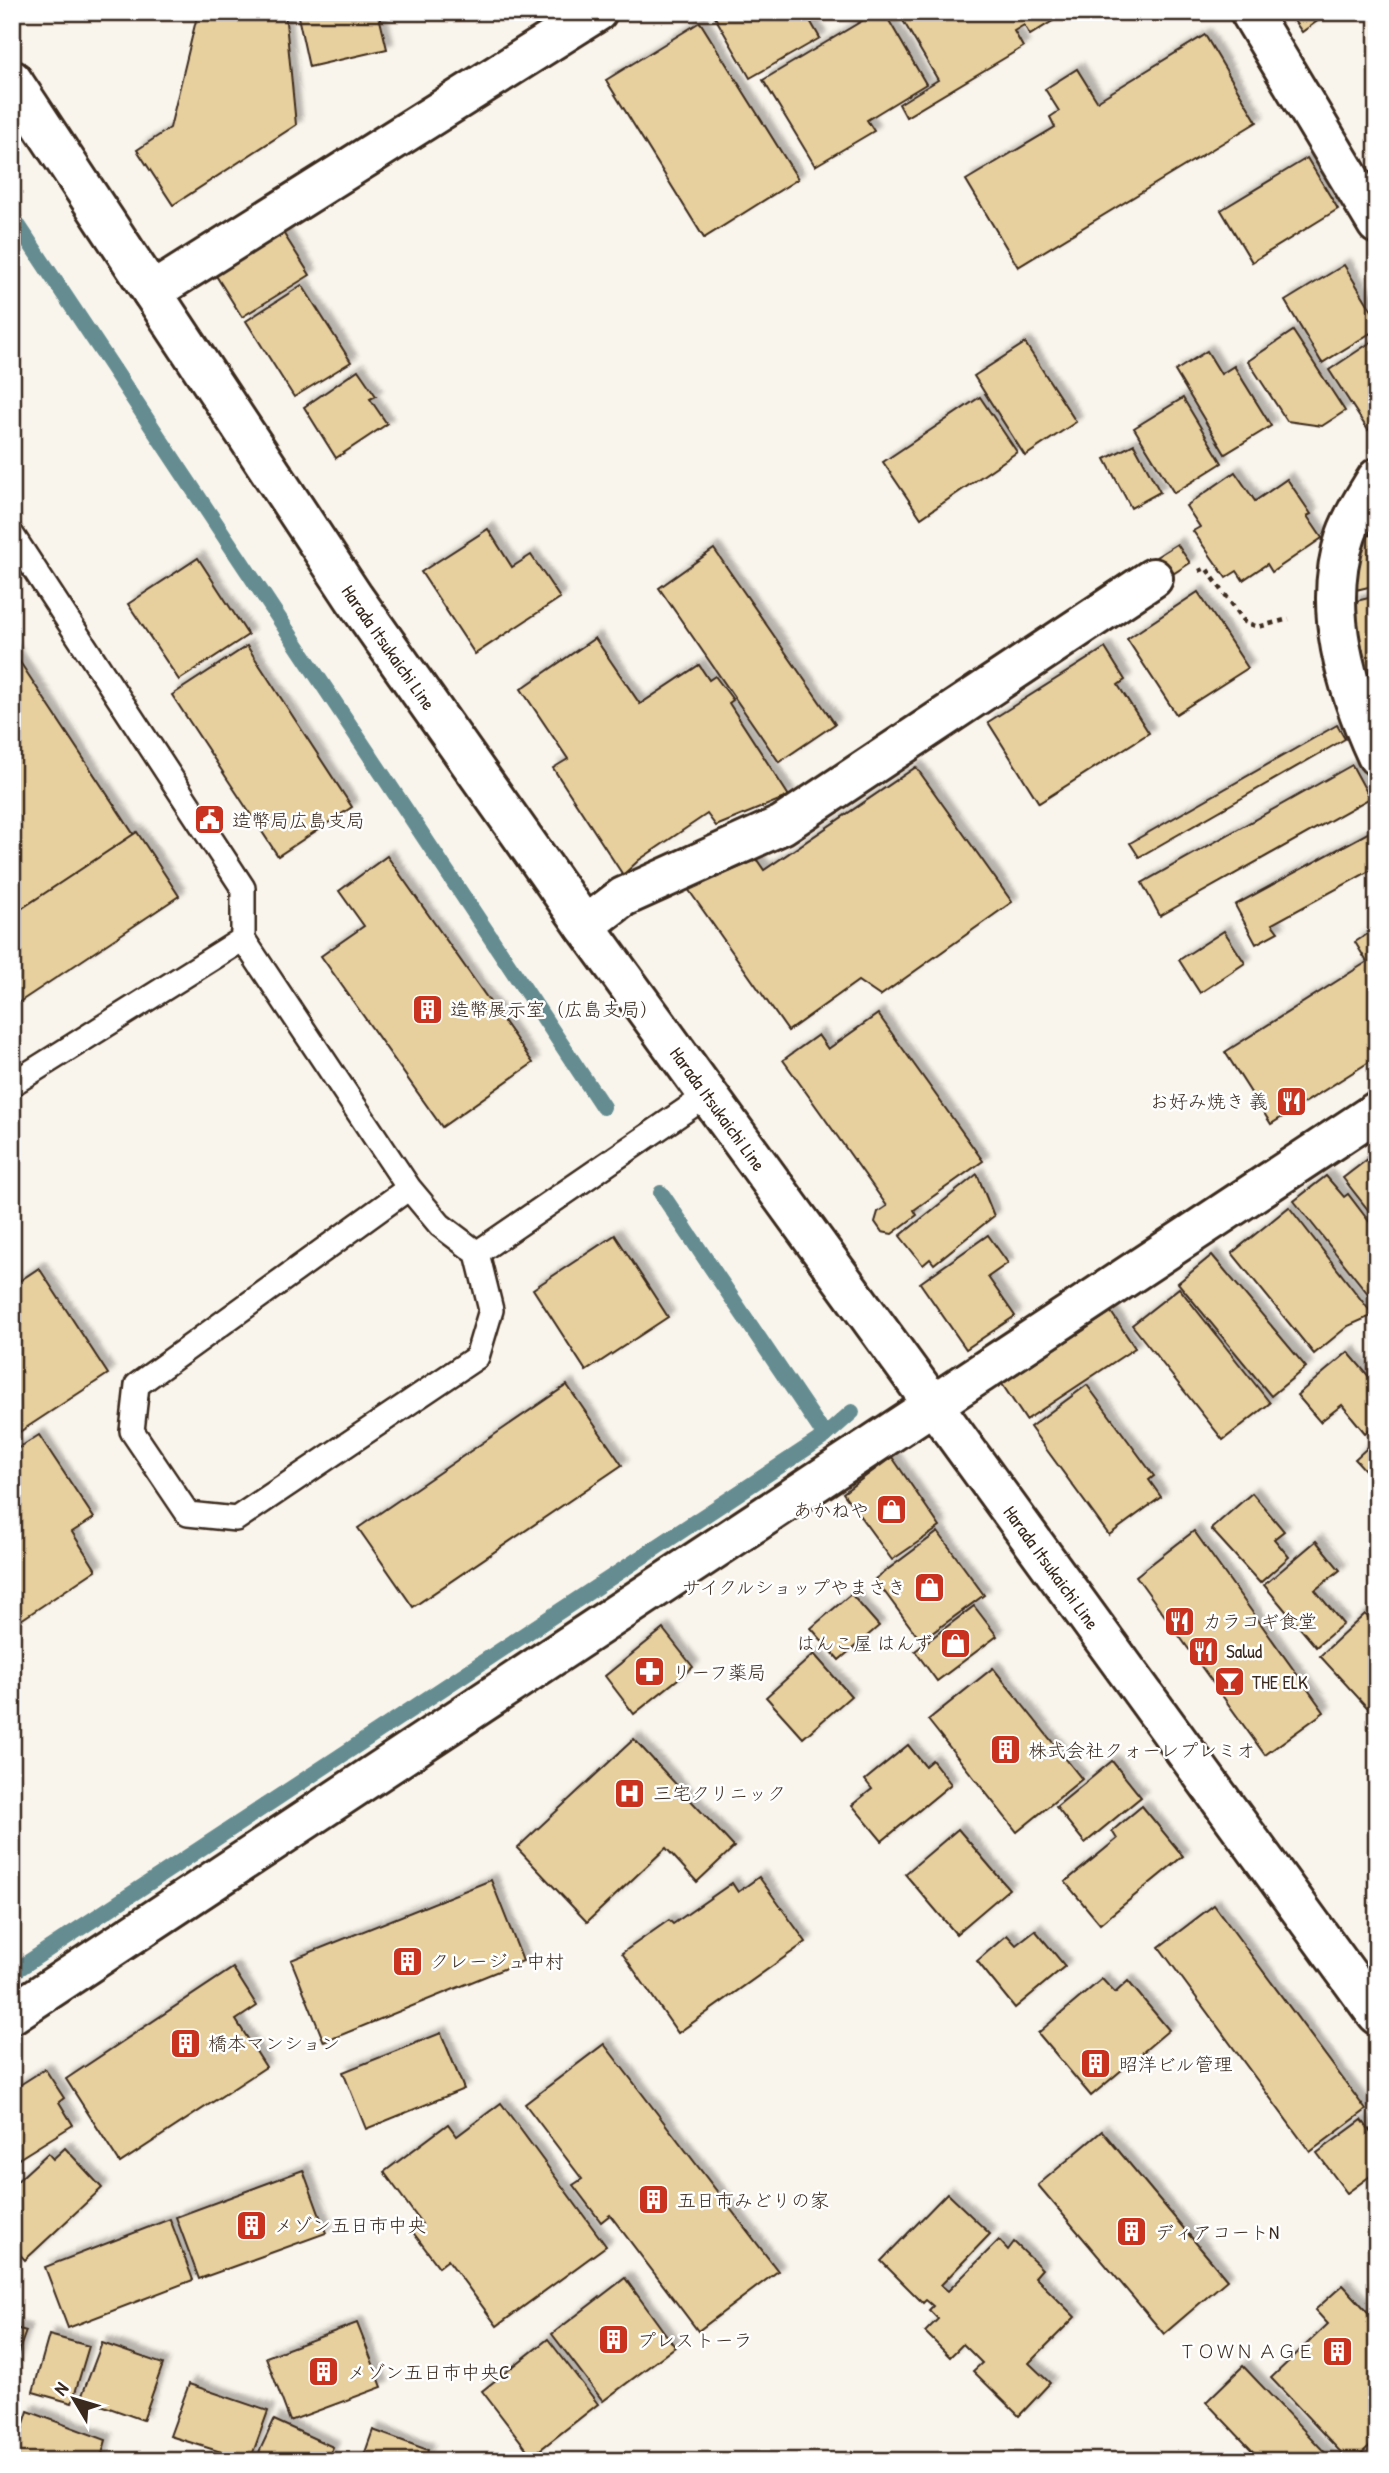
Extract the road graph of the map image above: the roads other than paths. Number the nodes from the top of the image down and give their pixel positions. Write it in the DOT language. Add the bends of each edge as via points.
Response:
graph roads {
  1 [pos="597,12"];
  2 [pos="1250,12"];
  3 [pos="12,80"];
  4 [pos="1377,224"];
  5 [pos="152,292"];
  6 [pos="1377,478"];
  7 [pos="12,535"];
  8 [pos="1153,578"];
  9 [pos="1377,757"];
  10 [pos="585,926"];
  11 [pos="243,939"];
  12 [pos="12,1084"];
  13 [pos="706,1096"];
  14 [pos="1377,1111"];
  15 [pos="410,1188"];
  16 [pos="477,1253"];
  17 [pos="932,1407"];
  18 [pos="12,2014"];
  19 [pos="1377,2015"];
  1 -- 5 [label="street"];
  2 -- 4 [label="street"];
  3 -- 5 [label="street, Harada Itsukaichi Line"];
  5 -- 10 [label="street, Harada Itsukaichi Line" via="355,598"];
  6 -- 9 [label="street" via="1346,534 1338,569 1337,605 1342,659 1355,708"];
  7 -- 11 [label="lane" via="243,888"];
  8 -- 10 [label="street" via="782,825 623,897"];
  10 -- 13 [label="street, Harada Itsukaichi Line"];
  11 -- 12 [label="lane"];
  11 -- 15 [label="lane"];
  13 -- 16 [label="lane"];
  13 -- 17 [label="street, Harada Itsukaichi Line"];
  14 -- 17 [label="street"];
  15 -- 16 [label="lane" via="440,1225"];
  15 -- 16 [label="lane" via="137,1384 132,1431 188,1514 236,1519 477,1357 491,1310"];
  17 -- 18 [label="street"];
  17 -- 19 [label="street, Harada Itsukaichi Line"];
}
